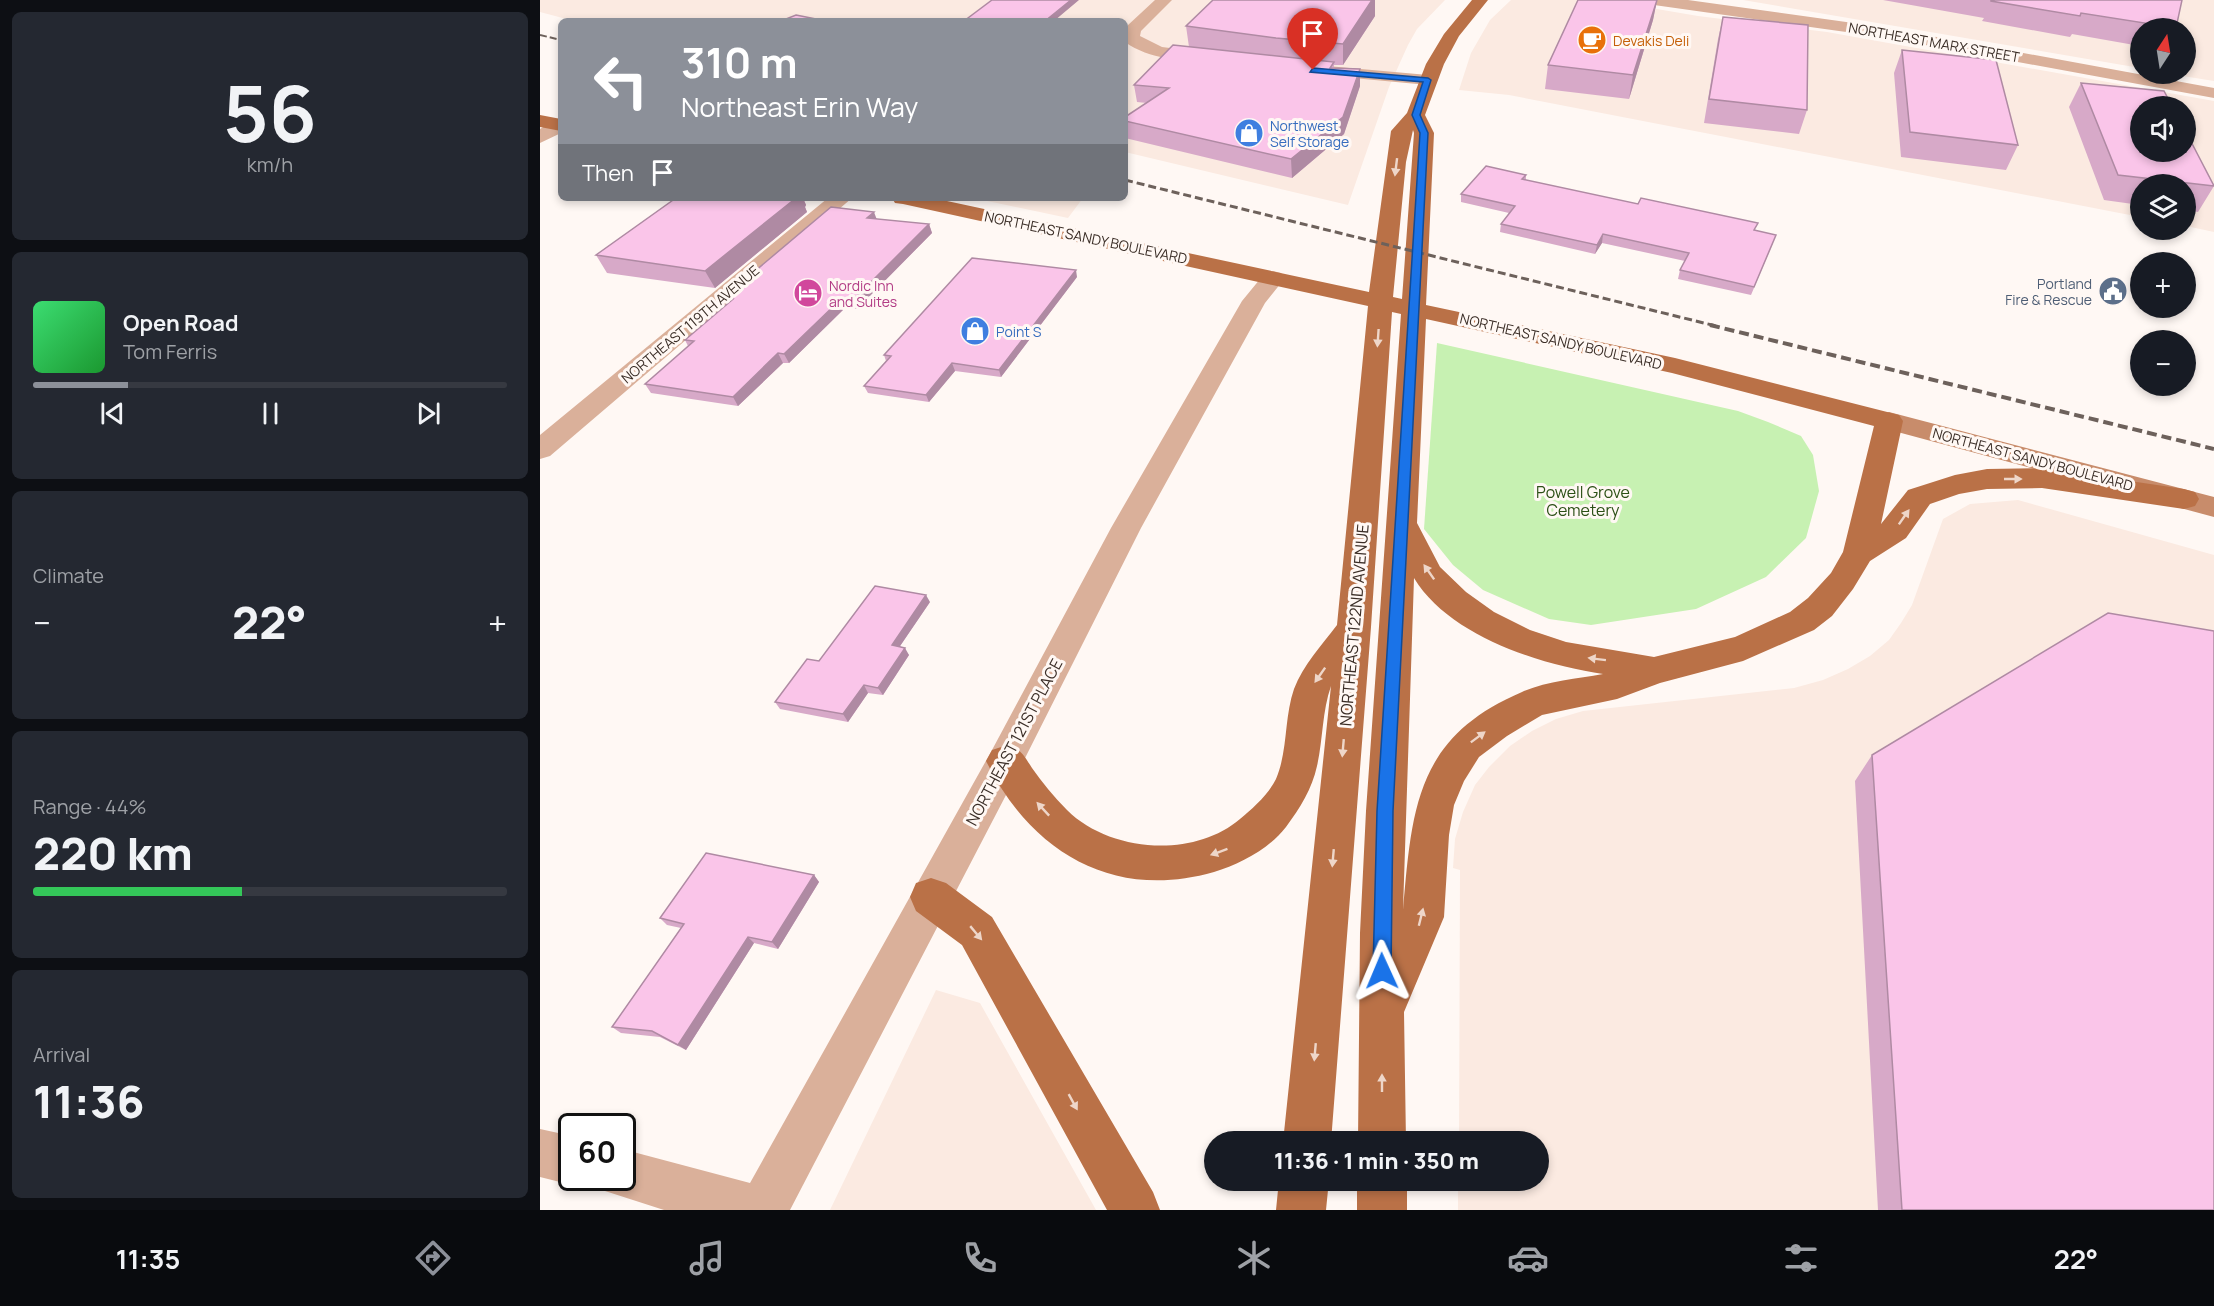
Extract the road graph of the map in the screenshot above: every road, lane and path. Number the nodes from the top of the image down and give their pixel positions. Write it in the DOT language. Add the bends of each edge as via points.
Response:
graph roads {
  1 [pos="1164,0"];
  2 [pos="1480,0"];
  3 [pos="1654,0"];
  4 [pos="1223,60"];
  5 [pos="1301,69"];
  6 [pos="1428,80"];
  7 [pos="2214,93"];
  8 [pos="1416,115"];
  9 [pos="540,120"];
  10 [pos="558,124"];
  11 [pos="558,127"];
  12 [pos="540,137"];
  13 [pos="837,201"];
  14 [pos="917,201"];
  15 [pos="1273,278"];
  16 [pos="1889,421"];
  17 [pos="540,450"];
  18 [pos="2184,499"];
  19 [pos="2214,507"];
  20 [pos="1403,523"];
  21 [pos="1858,553"];
  22 [pos="1354,627"];
  23 [pos="1654,671"];
  24 [pos="1005,761"];
  25 [pos="931,897"];
  26 [pos="1382,1010"];
  27 [pos="1308,1131"];
  28 [pos="1382,1131"];
  29 [pos="540,1153"];
  30 [pos="558,1158"];
  31 [pos="636,1178"];
  32 [pos="1303,1191"];
  33 [pos="1382,1191"];
  34 [pos="758,1210"];
  35 [pos="763,1210"];
  36 [pos="1135,1210"];
  37 [pos="1301,1210"];
  38 [pos="1382,1210"];
  1 -- 4 [label="street" via="1133,29 1131,38 1160,51"];
  2 -- 6 [label="main road, NORTHEAST 122ND AVENUE" via="1452,34"];
  3 -- 7 [label="street, NORTHEAST MARX STREET" via="1882,32"];
  5 -- 6 [label="street"];
  6 -- 8 [label="main road, NORTHEAST 122ND AVENUE"];
  8 -- 20 [label="main road" via="1424,133"];
  8 -- 22 [label="main road, NORTHEAST 122ND AVENUE, one-way" via="1401,131 1396,162 1382,280"];
  9 -- 10 [label="main road"];
  11 -- 12 [label="street"];
  13 -- 17 [label="street, NORTHEAST 119TH AVENUE"];
  14 -- 15 [label="main road, NORTHEAST SANDY BOULEVARD"];
  15 -- 16 [label="main road, NORTHEAST SANDY BOULEVARD" via="1675,366"];
  15 -- 24 [label="street, NORTHEAST 121ST PLACE" via="1254,301 1126,528"];
  16 -- 18 [label="main road, NORTHEAST SANDY BOULEVARD"];
  16 -- 21 [label="main road"];
  18 -- 19 [label="main road, NORTHEAST SANDY BOULEVARD"];
  21 -- 18 [label="main road, one-way" via="1895,530 1919,497 1987,479 2042,478"];
  23 -- 20 [label="main road, one-way" via="1564,655 1482,621 1454,601 1428,574"];
  20 -- 26 [label="main road" via="1385,811"];
  21 -- 23 [label="main road" via="1842,581 1802,621 1743,648"];
  22 -- 24 [label="main road, one-way" via="1312,687 1300,759 1290,791 1268,821 1239,845 1197,860 1155,864 1105,856 1068,836"];
  22 -- 27 [label="main road, NORTHEAST 122ND AVENUE, one-way"];
  26 -- 23 [label="main road, one-way" via="1423,917 1435,805 1466,746 1534,702 1617,685"];
  24 -- 25 [label="street, NORTHEAST 121ST PLACE"];
  25 -- 35 [label="street, NORTHEAST 121ST PLACE"];
  25 -- 36 [label="main road, one-way" via="977,931"];
  28 -- 26 [label="main road, one-way"];
  29 -- 30 [label="street"];
  31 -- 34 [label="street"];
  32 -- 37 [label="main road"];
  33 -- 38 [label="main road"];
}
